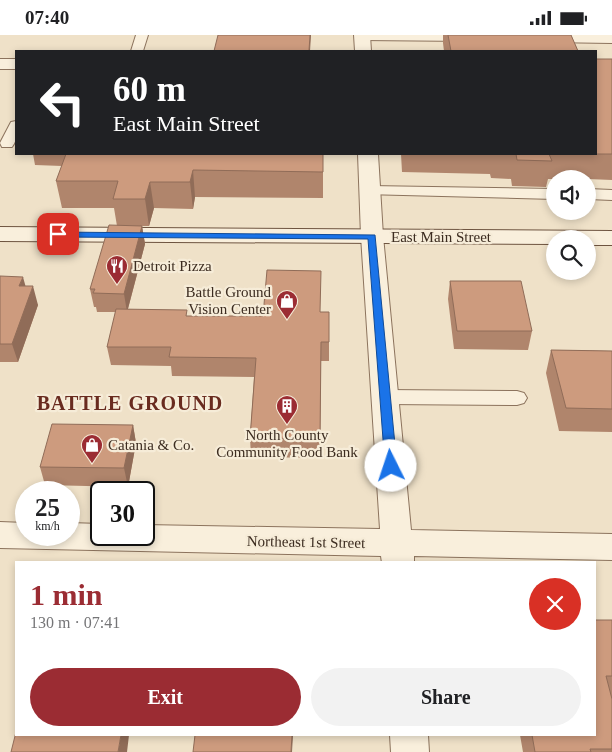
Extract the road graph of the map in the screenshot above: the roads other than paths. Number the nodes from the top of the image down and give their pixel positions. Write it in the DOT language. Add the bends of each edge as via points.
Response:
graph roads {
  1 [pos="142,35"];
  2 [pos="482,37"];
  3 [pos="532,38"];
  4 [pos="612,39"];
  5 [pos="362,41"];
  6 [pos="137,50"];
  7 [pos="368,155"];
  8 [pos="370,191"];
  9 [pos="546,194"];
  10 [pos="596,194"];
  11 [pos="612,195"];
  12 [pos="0,234"];
  13 [pos="372,237"];
  14 [pos="612,238"];
  15 [pos="386,397"];
  16 [pos="517,398"];
  17 [pos="0,535"];
  18 [pos="612,547"];
  19 [pos="398,553"];
  20 [pos="409,736"];
  21 [pos="410,752"];
  1 -- 6 [label="lane"];
  2 -- 5 [label="lane"];
  3 -- 4 [label="lane"];
  7 -- 8 [label="street"];
  8 -- 9 [label="lane"];
  8 -- 13 [label="street"];
  10 -- 11 [label="lane"];
  12 -- 13 [label="street, East Main Street"];
  13 -- 14 [label="street, East Main Street"];
  13 -- 15 [label="street"];
  15 -- 16 [label="lane"];
  15 -- 19 [label="street"];
  17 -- 19 [label="street, Northeast 1st Street"];
  18 -- 19 [label="street, Northeast 1st Street"];
  20 -- 21 [label="street"];
}
